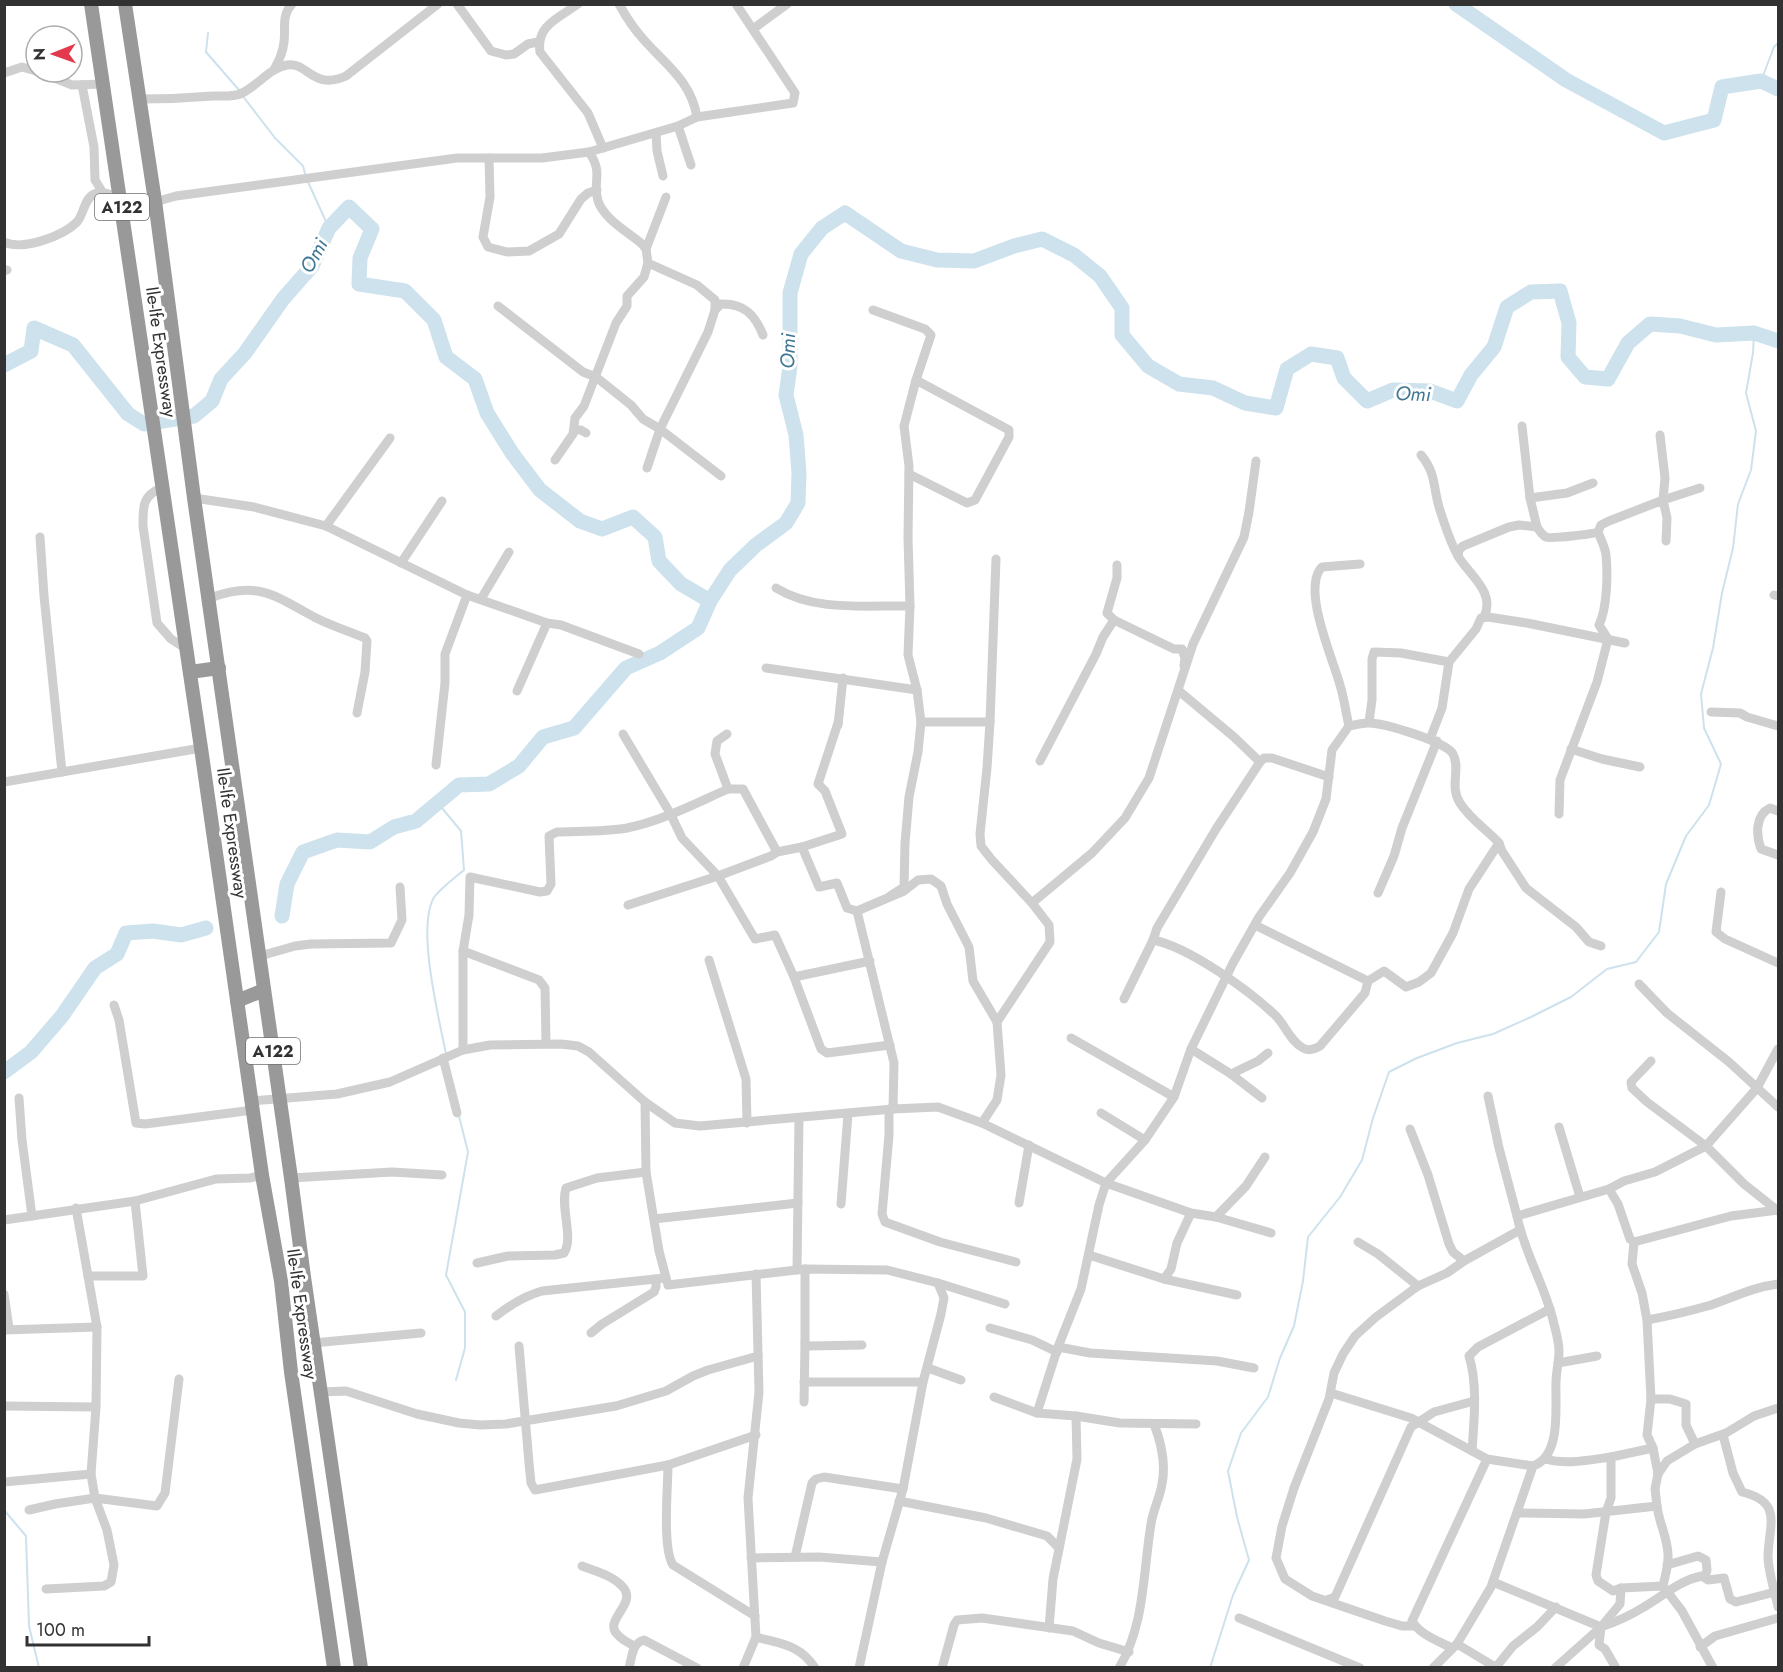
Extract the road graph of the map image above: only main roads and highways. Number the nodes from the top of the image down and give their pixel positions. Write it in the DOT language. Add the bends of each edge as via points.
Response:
graph roads {
  1 [pos="91,4"];
  2 [pos="125,4"];
  3 [pos="219,668"];
  4 [pos="190,672"];
  5 [pos="264,990"];
  6 [pos="237,1001"];
  7 [pos="334,1668"];
  8 [pos="361,1668"];
  1 -- 4 [label="highway, Ile-Ife Expressway / A122"];
  2 -- 3 [label="highway, Ile-Ife Expressway / A122"];
  3 -- 4 [label="highway"];
  3 -- 5 [label="highway, Ile-Ife Expressway / A122"];
  4 -- 6 [label="highway, Ile-Ife Expressway / A122"];
  5 -- 6 [label="highway"];
  5 -- 8 [label="highway, Ile-Ife Expressway / A122"];
  6 -- 7 [label="highway, Ile-Ife Expressway / A122" via="281,1281"];
}
